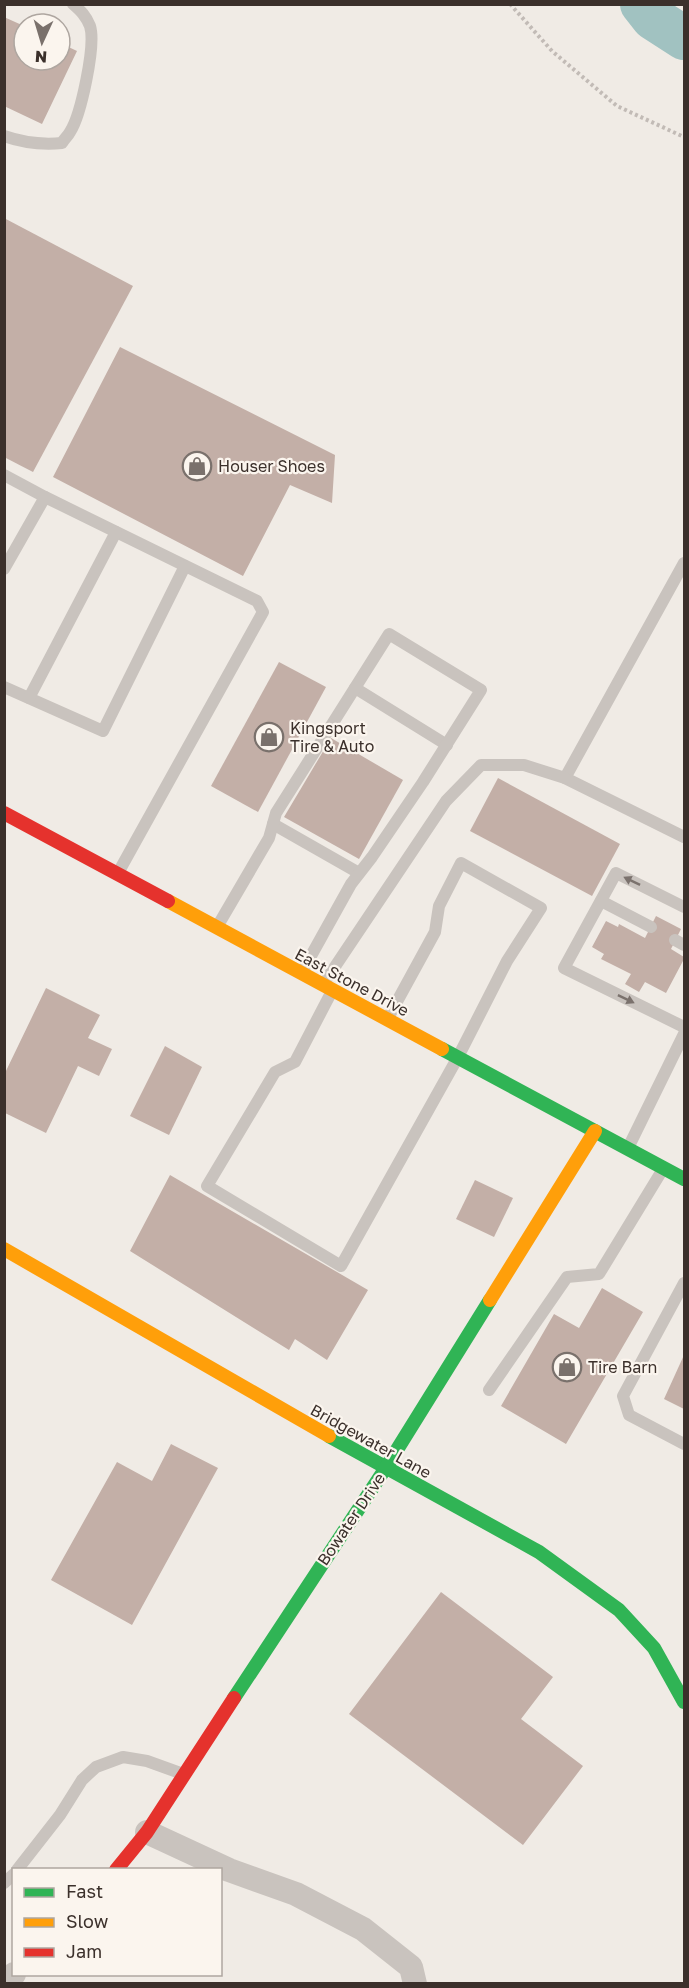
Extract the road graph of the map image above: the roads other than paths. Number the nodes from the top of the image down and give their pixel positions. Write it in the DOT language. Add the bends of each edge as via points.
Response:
graph roads {
  1 [pos="73,4"];
  2 [pos="4,135"];
  3 [pos="4,475"];
  4 [pos="45,497"];
  5 [pos="116,532"];
  6 [pos="684,563"];
  7 [pos="185,566"];
  8 [pos="4,569"];
  9 [pos="4,687"];
  10 [pos="355,688"];
  11 [pos="29,698"];
  12 [pos="447,745"];
  13 [pos="566,778"];
  14 [pos="4,813"];
  15 [pos="273,824"];
  16 [pos="684,837"];
  17 [pos="359,873"];
  18 [pos="118,874"];
  19 [pos="601,901"];
  20 [pos="684,907"];
  21 [pos="217,927"];
  22 [pos="651,927"];
  23 [pos="302,973"];
  24 [pos="328,987"];
  25 [pos="387,1019"];
  26 [pos="684,1027"];
  27 [pos="684,1034"];
  28 [pos="458,1057"];
  29 [pos="595,1131"];
  30 [pos="627,1149"];
  31 [pos="663,1168"];
  32 [pos="684,1179"];
  33 [pos="4,1249"];
  34 [pos="684,1283"];
  35 [pos="489,1390"];
  36 [pos="684,1444"];
  37 [pos="385,1469"];
  38 [pos="684,1702"];
  39 [pos="184,1774"];
  40 [pos="147,1832"];
  41 [pos="18,1868"];
  42 [pos="117,1868"];
  43 [pos="415,1983"];
  1 -- 2 [label="lane" via="85,15 92,47 72,130 62,143 20,142"];
  3 -- 4 [label="lane"];
  4 -- 5 [label="lane"];
  4 -- 8 [label="lane"];
  5 -- 7 [label="lane"];
  5 -- 11 [label="lane"];
  6 -- 13 [label="lane"];
  7 -- 11 [label="lane" via="103,731"];
  7 -- 18 [label="lane" via="257,601 263,612"];
  9 -- 11 [label="lane"];
  10 -- 12 [label="lane"];
  10 -- 12 [label="lane" via="389,634 481,690"];
  10 -- 15 [label="lane" via="276,813"];
  12 -- 17 [label="lane"];
  13 -- 16 [label="lane"];
  13 -- 24 [label="lane" via="524,765 481,765 446,801"];
  14 -- 18 [label="main road, East Stone Drive"];
  15 -- 17 [label="lane"];
  15 -- 21 [label="lane" via="269,838"];
  17 -- 23 [label="lane"];
  18 -- 21 [label="main road, East Stone Drive"];
  20 -- 19 [label="lane, one-way" via="616,873"];
  19 -- 22 [label="lane"];
  19 -- 26 [label="lane, one-way" via="564,968"];
  21 -- 23 [label="main road, East Stone Drive"];
  23 -- 24 [label="main road, East Stone Drive"];
  24 -- 25 [label="main road, East Stone Drive"];
  24 -- 28 [label="lane" via="296,1062 275,1072 207,1186 341,1266"];
  25 -- 28 [label="main road, East Stone Drive"];
  25 -- 28 [label="lane" via="435,932 439,906 461,863 541,908 507,961"];
  27 -- 30 [label="lane"];
  28 -- 29 [label="main road, East Stone Drive"];
  29 -- 30 [label="main road, East Stone Drive"];
  29 -- 37 [label="main road, Bowater Drive"];
  30 -- 31 [label="main road, East Stone Drive"];
  31 -- 32 [label="main road, East Stone Drive"];
  31 -- 35 [label="lane" via="599,1274 567,1277"];
  33 -- 37 [label="main road, Bridgewater Lane"];
  34 -- 36 [label="lane" via="623,1396 630,1414"];
  37 -- 38 [label="main road, Bridgewater Lane" via="539,1552 619,1610 654,1648"];
  37 -- 39 [label="main road, Bowater Drive"];
  39 -- 40 [label="main road, Bowater Drive"];
  39 -- 41 [label="lane" via="123,1757 96,1767 82,1780"];
  40 -- 42 [label="main road, Bowater Drive"];
  40 -- 43 [label="street" via="229,1870 296,1894 363,1929 411,1967"];
}
